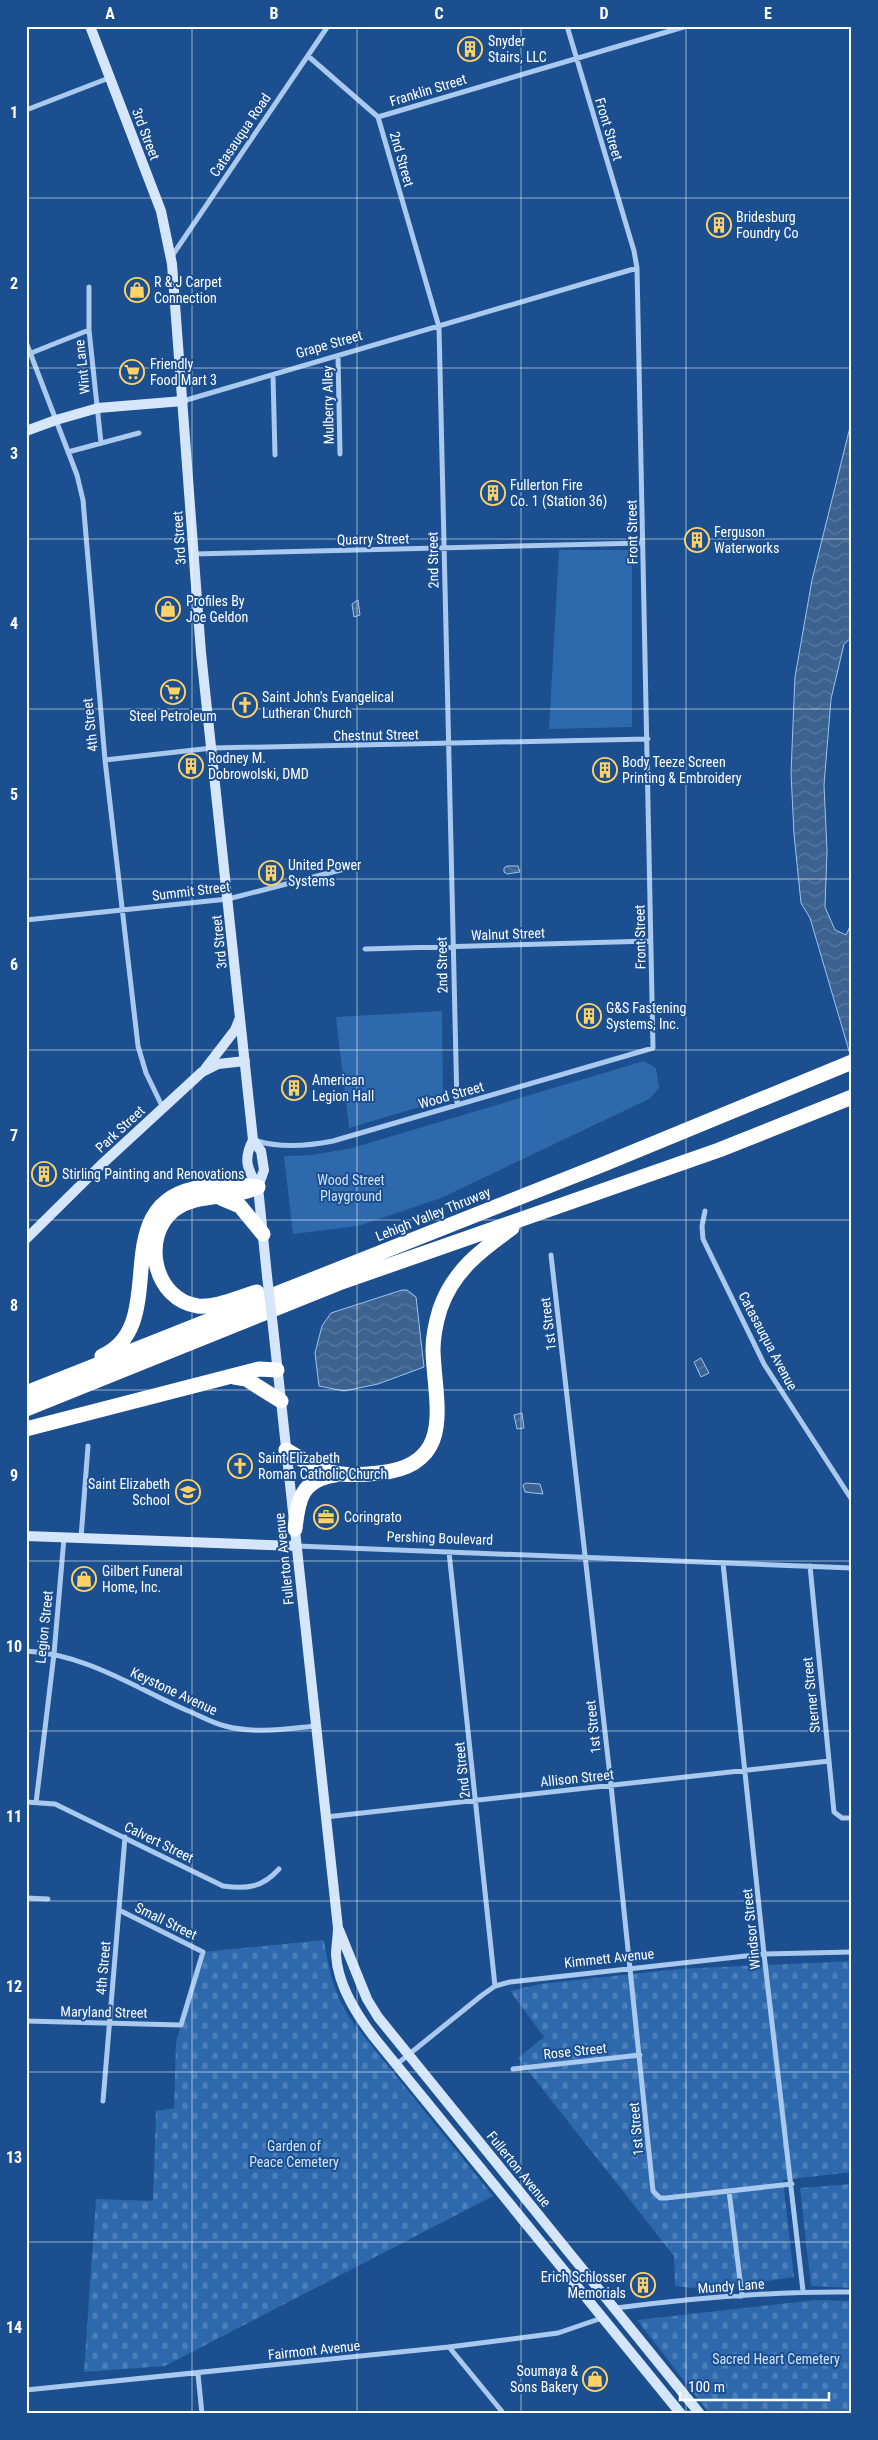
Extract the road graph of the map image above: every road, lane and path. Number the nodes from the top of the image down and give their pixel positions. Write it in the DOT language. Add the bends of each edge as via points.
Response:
graph roads {
  1 [pos="90,26"];
  2 [pos="328,26"];
  3 [pos="567,26"];
  4 [pos="687,26"];
  5 [pos="308,56"];
  6 [pos="576,58"];
  7 [pos="109,78"];
  8 [pos="26,110"];
  9 [pos="378,117"];
  10 [pos="171,257"];
  11 [pos="637,268"];
  12 [pos="88,287"];
  13 [pos="439,327"];
  14 [pos="89,330"];
  15 [pos="26,342"];
  16 [pos="28,354"];
  17 [pos="338,356"];
  18 [pos="273,375"];
  19 [pos="183,400"];
  20 [pos="98,408"];
  21 [pos="56,420"];
  22 [pos="26,432"];
  23 [pos="139,434"];
  24 [pos="101,444"];
  25 [pos="68,452"];
  26 [pos="340,454"];
  27 [pos="275,455"];
  28 [pos="644,543"];
  29 [pos="444,549"];
  30 [pos="194,554"];
  31 [pos="648,739"];
  32 [pos="448,744"];
  33 [pos="212,748"];
  34 [pos="105,760"];
  35 [pos="356,866"];
  36 [pos="228,898"];
  37 [pos="121,910"];
  38 [pos="26,920"];
  39 [pos="651,941"];
  40 [pos="453,947"];
  41 [pos="365,949"];
  42 [pos="241,1017"];
  43 [pos="653,1048"];
  44 [pos="245,1061"];
  45 [pos="852,1062"];
  46 [pos="202,1072"];
  47 [pos="852,1097"];
  48 [pos="457,1105"];
  49 [pos="163,1108"];
  50 [pos="252,1140"];
  51 [pos="258,1187"];
  52 [pos="217,1197"];
  53 [pos="705,1211"];
  54 [pos="525,1218"];
  55 [pos="263,1234"];
  56 [pos="26,1240"];
  57 [pos="551,1255"];
  58 [pos="345,1266"];
  59 [pos="278,1370"];
  60 [pos="232,1377"];
  61 [pos="26,1392"];
  62 [pos="281,1401"];
  63 [pos="26,1409"];
  64 [pos="26,1429"];
  65 [pos="88,1446"];
  66 [pos="286,1450"];
  67 [pos="340,1474"];
  68 [pos="852,1500"];
  69 [pos="295,1529"];
  70 [pos="26,1536"];
  71 [pos="64,1537"];
  72 [pos="81,1538"];
  73 [pos="297,1546"];
  74 [pos="450,1552"];
  75 [pos="586,1558"];
  76 [pos="723,1563"];
  77 [pos="810,1566"];
  78 [pos="852,1568"];
  79 [pos="26,1651"];
  80 [pos="54,1654"];
  81 [pos="316,1726"];
  82 [pos="829,1761"];
  83 [pos="745,1771"];
  84 [pos="611,1786"];
  85 [pos="476,1800"];
  86 [pos="26,1802"];
  87 [pos="36,1803"];
  88 [pos="326,1817"];
  89 [pos="852,1818"];
  90 [pos="125,1838"];
  91 [pos="279,1869"];
  92 [pos="26,1898"];
  93 [pos="48,1899"];
  94 [pos="119,1910"];
  95 [pos="338,1928"];
  96 [pos="852,1952"];
  97 [pos="764,1954"];
  98 [pos="630,1967"];
  99 [pos="495,1986"];
  100 [pos="26,2021"];
  101 [pos="110,2023"];
  102 [pos="181,2025"];
  103 [pos="409,2055"];
  104 [pos="640,2055"];
  105 [pos="397,2064"];
  106 [pos="513,2069"];
  107 [pos="104,2101"];
  108 [pos="792,2184"];
  109 [pos="729,2191"];
  110 [pos="803,2291"];
  111 [pos="852,2292"];
  112 [pos="742,2296"];
  113 [pos="613,2309"];
  114 [pos="602,2318"];
  115 [pos="450,2347"];
  116 [pos="198,2374"];
  117 [pos="26,2390"];
  118 [pos="202,2414"];
  119 [pos="504,2414"];
  120 [pos="681,2414"];
  121 [pos="700,2414"];
  1 -- 7 [label="main road, 3rd Street"];
  2 -- 5 [label="street, Catasauqua Road"];
  3 -- 6 [label="street, Front Street"];
  4 -- 6 [label="street, Franklin Street"];
  5 -- 9 [label="street, 2nd Street"];
  5 -- 10 [label="street, Catasauqua Road"];
  6 -- 9 [label="street, Franklin Street"];
  6 -- 11 [label="street, Front Street"];
  7 -- 8 [label="street"];
  7 -- 10 [label="main road, 3rd Street" via="160,212"];
  9 -- 13 [label="street, 2nd Street"];
  10 -- 19 [label="main road, 3rd Street"];
  11 -- 13 [label="street, Grape Street"];
  11 -- 28 [label="street, Front Street"];
  12 -- 14 [label="street, Wint Lane"];
  13 -- 17 [label="street, Grape Street"];
  13 -- 29 [label="street, 2nd Street"];
  14 -- 16 [label="street"];
  14 -- 20 [label="street, Wint Lane"];
  15 -- 16 [label="street, 4th Street"];
  16 -- 21 [label="street, 4th Street"];
  17 -- 18 [label="street, Grape Street"];
  17 -- 26 [label="street, Mulberry Alley"];
  18 -- 19 [label="street, Grape Street"];
  18 -- 27 [label="street"];
  19 -- 20 [label="main road, Grape Street"];
  19 -- 30 [label="main road, 3rd Street"];
  20 -- 21 [label="main road, Grape Street"];
  20 -- 24 [label="street, Wint Lane"];
  21 -- 22 [label="main road, Grape Street"];
  21 -- 25 [label="street, 4th Street"];
  23 -- 24 [label="street"];
  24 -- 25 [label="street"];
  25 -- 34 [label="street, 4th Street" via="82,500"];
  28 -- 29 [label="street, Quarry Street"];
  28 -- 31 [label="street, Front Street"];
  29 -- 30 [label="street, Quarry Street"];
  29 -- 32 [label="street, 2nd Street"];
  30 -- 33 [label="main road, 3rd Street"];
  31 -- 32 [label="street, Chestnut Street"];
  31 -- 39 [label="street, Front Street"];
  32 -- 33 [label="street, Chestnut Street"];
  32 -- 40 [label="street, 2nd Street"];
  33 -- 34 [label="street, Chestnut Street"];
  33 -- 36 [label="main road, 3rd Street"];
  34 -- 37 [label="street, 4th Street"];
  35 -- 36 [label="street, Summit Street"];
  36 -- 37 [label="street, Summit Street"];
  36 -- 42 [label="main road, 3rd Street"];
  37 -- 38 [label="street, Summit Street"];
  37 -- 49 [label="street, 4th Street" via="138,1046 146,1073"];
  39 -- 40 [label="street, Walnut Street"];
  39 -- 43 [label="street, Front Street"];
  40 -- 41 [label="street, Walnut Street"];
  40 -- 48 [label="street, 2nd Street"];
  42 -- 44 [label="main road, 3rd Street"];
  42 -- 46 [label="main road" via="235,1030"];
  43 -- 48 [label="street, Wood Street"];
  44 -- 46 [label="main road, Park Street" via="218,1064"];
  44 -- 50 [label="main road, Fullerton Avenue"];
  45 -- 58 [label="highway, Lehigh Valley Thruway"];
  46 -- 49 [label="main road, Park Street"];
  47 -- 54 [label="highway" via="755,1136"];
  48 -- 50 [label="street, Wood Street" via="322,1143 268,1145"];
  49 -- 56 [label="main road, Park Street"];
  50 -- 51 [label="main road, Fullerton Avenue" via="246,1153 248,1172"];
  50 -- 51 [label="main road, Fullerton Avenue" via="261,1151 264,1170"];
  51 -- 52 [label="highway" via="241,1194"];
  51 -- 55 [label="main road, Fullerton Avenue"];
  51 -- 61 [label="highway" via="237,1183 197,1188 165,1202 152,1216 145,1233 134,1318 124,1338 107,1354"];
  52 -- 55 [label="highway" via="240,1206"];
  52 -- 58 [label="highway" via="179,1207 167,1217 157,1236 154,1250 159,1275 167,1288 184,1302 207,1306"];
  53 -- 68 [label="street, Catasauqua Avenue" via="703,1239 764,1364"];
  54 -- 63 [label="highway" via="339,1283"];
  54 -- 67 [label="highway" via="469,1262 445,1296 434,1338 438,1423 428,1448 416,1460 394,1471"];
  55 -- 59 [label="main road, Fullerton Avenue, bridge"];
  57 -- 75 [label="street, 1st Street"];
  58 -- 61 [label="highway, Lehigh Valley Thruway"];
  59 -- 60 [label="highway" via="259,1369"];
  59 -- 62 [label="main road, Fullerton Avenue"];
  60 -- 62 [label="highway" via="246,1379"];
  60 -- 64 [label="highway"];
  62 -- 66 [label="main road, Fullerton Avenue"];
  65 -- 72 [label="street"];
  66 -- 67 [label="highway" via="324,1472"];
  66 -- 69 [label="main road, Fullerton Avenue"];
  67 -- 69 [label="highway" via="319,1480 302,1494 298,1500"];
  69 -- 73 [label="main road, Fullerton Avenue"];
  70 -- 71 [label="main road, Pershing Boulevard"];
  71 -- 72 [label="main road, Pershing Boulevard"];
  71 -- 80 [label="street, Legion Street"];
  72 -- 73 [label="main road, Pershing Boulevard"];
  73 -- 74 [label="street, Pershing Boulevard"];
  73 -- 81 [label="main road, Fullerton Avenue"];
  74 -- 75 [label="street, Pershing Boulevard"];
  74 -- 85 [label="street, 2nd Street"];
  75 -- 76 [label="street, Pershing Boulevard"];
  75 -- 84 [label="street, 1st Street"];
  76 -- 77 [label="street, Pershing Boulevard"];
  76 -- 83 [label="street, Windsor Street"];
  77 -- 78 [label="street, Pershing Boulevard"];
  77 -- 82 [label="street, Sterner Street"];
  79 -- 80 [label="street, Keystone Avenue"];
  80 -- 81 [label="street, Keystone Avenue" via="105,1670 225,1726 256,1731"];
  80 -- 87 [label="street, Legion Street"];
  81 -- 88 [label="main road, Fullerton Avenue"];
  82 -- 83 [label="street, Allison Street"];
  82 -- 89 [label="street, Sterner Street" via="834,1812 842,1818"];
  83 -- 84 [label="street, Allison Street"];
  83 -- 97 [label="street, Windsor Street"];
  84 -- 85 [label="street, Allison Street"];
  84 -- 98 [label="street, 1st Street"];
  85 -- 88 [label="street, Allison Street"];
  85 -- 99 [label="street, 2nd Street"];
  86 -- 87 [label="street, Calvert Street"];
  87 -- 90 [label="street, Calvert Street" via="55,1804"];
  88 -- 95 [label="main road, Fullerton Avenue"];
  90 -- 91 [label="street, Calvert Street" via="223,1886 259,1886"];
  90 -- 94 [label="street, 4th Street"];
  92 -- 93 [label="street"];
  94 -- 101 [label="street, 4th Street"];
  94 -- 102 [label="street, Small Street" via="203,1952"];
  95 -- 103 [label="main road, Fullerton Avenue" via="367,1999"];
  95 -- 105 [label="main road, Fullerton Avenue" via="336,1955 345,1988 364,2024"];
  96 -- 97 [label="street, Kimmett Avenue"];
  97 -- 98 [label="street, Kimmett Avenue"];
  97 -- 108 [label="street, Windsor Street"];
  98 -- 99 [label="street, Kimmett Avenue" via="562,1974"];
  98 -- 104 [label="street, 1st Street"];
  99 -- 103 [label="street, Kimmett Avenue"];
  100 -- 101 [label="street, Maryland Street"];
  101 -- 102 [label="street, Maryland Street"];
  101 -- 107 [label="street, 4th Street"];
  103 -- 105 [label="street, Kimmett Avenue"];
  103 -- 113 [label="main road, Fullerton Avenue"];
  104 -- 106 [label="street, Rose Street"];
  104 -- 109 [label="street, 1st Street" via="655,2196 666,2198"];
  105 -- 114 [label="main road, Fullerton Avenue"];
  108 -- 109 [label="street"];
  108 -- 110 [label="street, Windsor Street"];
  109 -- 112 [label="street"];
  110 -- 111 [label="street, Mundy Lane"];
  110 -- 112 [label="street, Mundy Lane"];
  112 -- 113 [label="street, Mundy Lane"];
  113 -- 121 [label="main road, Fullerton Avenue"];
  114 -- 115 [label="street, Fairmont Avenue" via="558,2332"];
  114 -- 120 [label="main road, Fullerton Avenue"];
  115 -- 116 [label="street, Fairmont Avenue"];
  115 -- 119 [label="street"];
  116 -- 117 [label="street, Fairmont Avenue"];
  116 -- 118 [label="street"];
}
